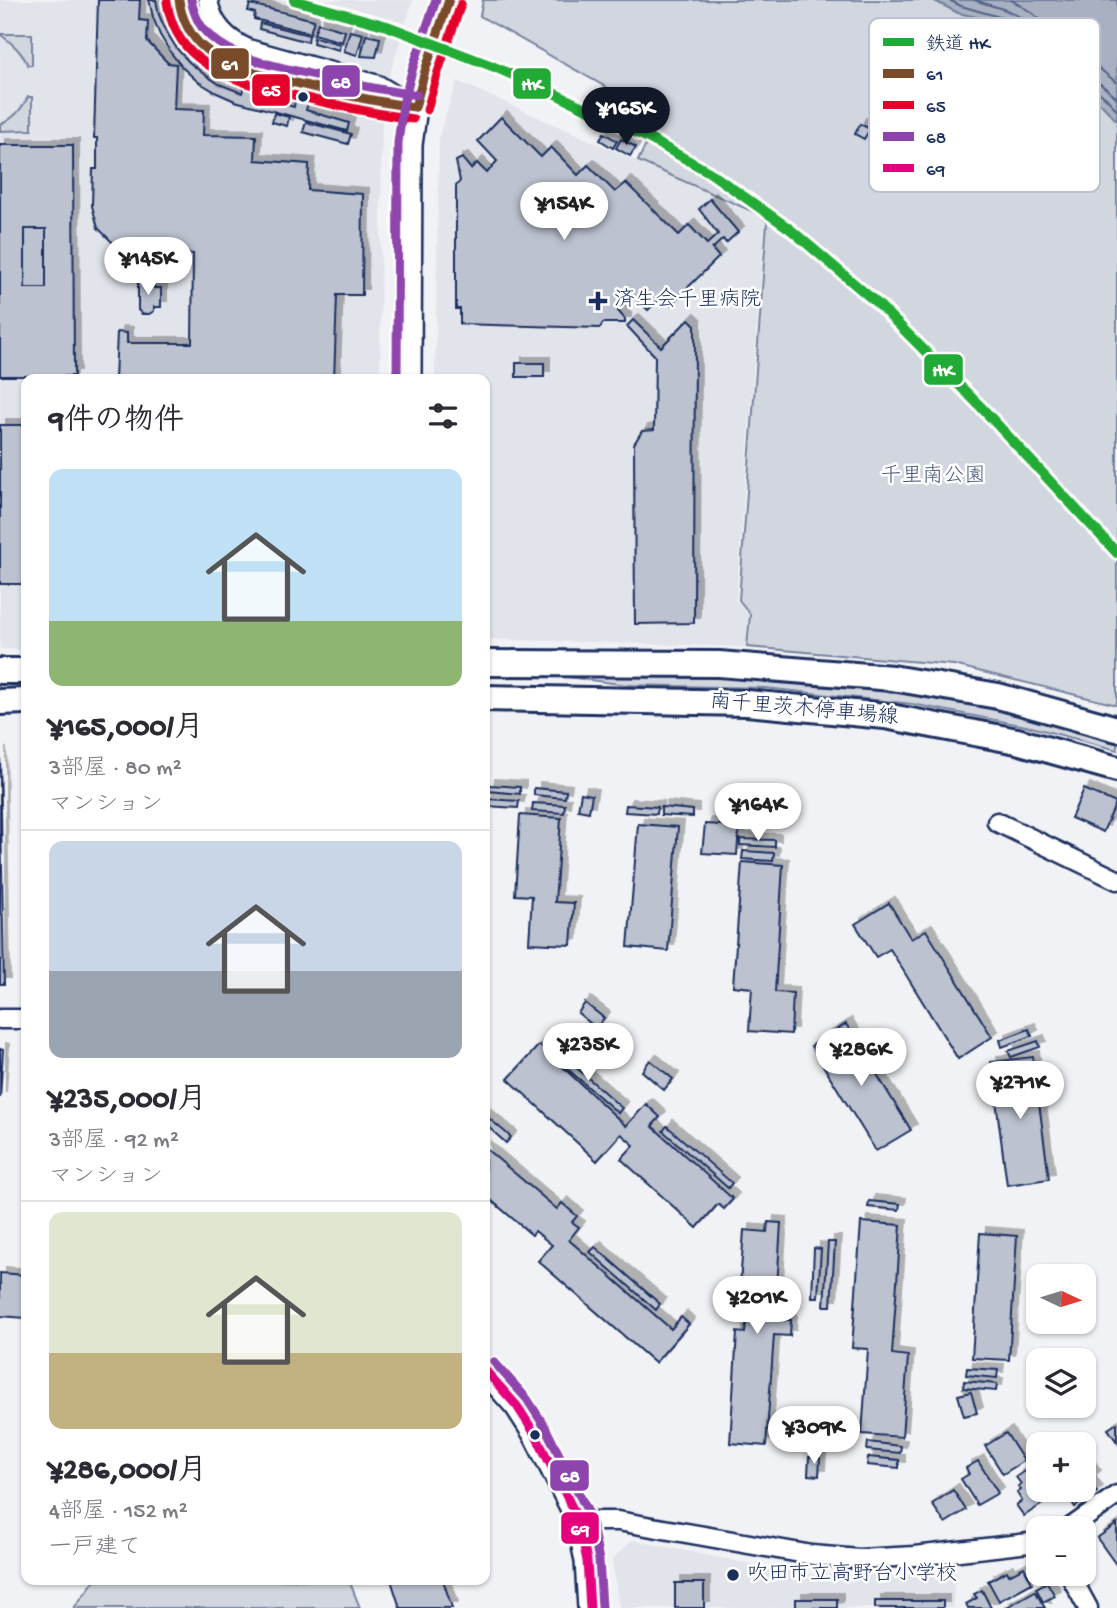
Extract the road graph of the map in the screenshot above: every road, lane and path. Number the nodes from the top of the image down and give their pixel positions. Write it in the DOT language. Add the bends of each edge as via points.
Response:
graph roads {
  1 [pos="179,0"];
  2 [pos="208,0"];
  3 [pos="449,0"];
  4 [pos="415,107"];
  5 [pos="409,374"];
  6 [pos="490,663"];
  7 [pos="0,671"];
  8 [pos="21,671"];
  9 [pos="490,692"];
  10 [pos="490,698"];
  11 [pos="526,698"];
  12 [pos="21,701"];
  13 [pos="0,702"];
  14 [pos="1117,729"];
  15 [pos="1117,769"];
  16 [pos="997,821"];
  17 [pos="1117,880"];
  18 [pos="0,1019"];
  19 [pos="21,1019"];
  20 [pos="490,1376"];
  21 [pos="1117,1495"];
  22 [pos="1087,1516"];
  23 [pos="579,1521"];
  24 [pos="1026,1543"];
  25 [pos="1076,1586"];
  26 [pos="590,1608"];
  27 [pos="1088,1608"];
  1 -- 4 [label="street" via="183,18 202,46 229,62 374,102"];
  2 -- 4 [label="street" via="216,24 234,42 378,86"];
  3 -- 4 [label="street"];
  4 -- 5 [label="street" via="410,145"];
  6 -- 14 [label="main road, 南千里茨木停車場線" via="719,664 892,678 998,696"];
  7 -- 8 [label="main road"];
  9 -- 11 [label="street"];
  10 -- 11 [label="main road, 南千里茨木停車場線"];
  11 -- 15 [label="main road, 南千里茨木停車場線" via="747,703 885,716 1017,741"];
  12 -- 13 [label="main road"];
  16 -- 17 [label="street"];
  18 -- 19 [label="street"];
  20 -- 23 [label="street" via="535,1434"];
  21 -- 22 [label="street"];
  23 -- 24 [label="street" via="618,1521 859,1559"];
  23 -- 26 [label="street"];
  25 -- 27 [label="street"];
}
